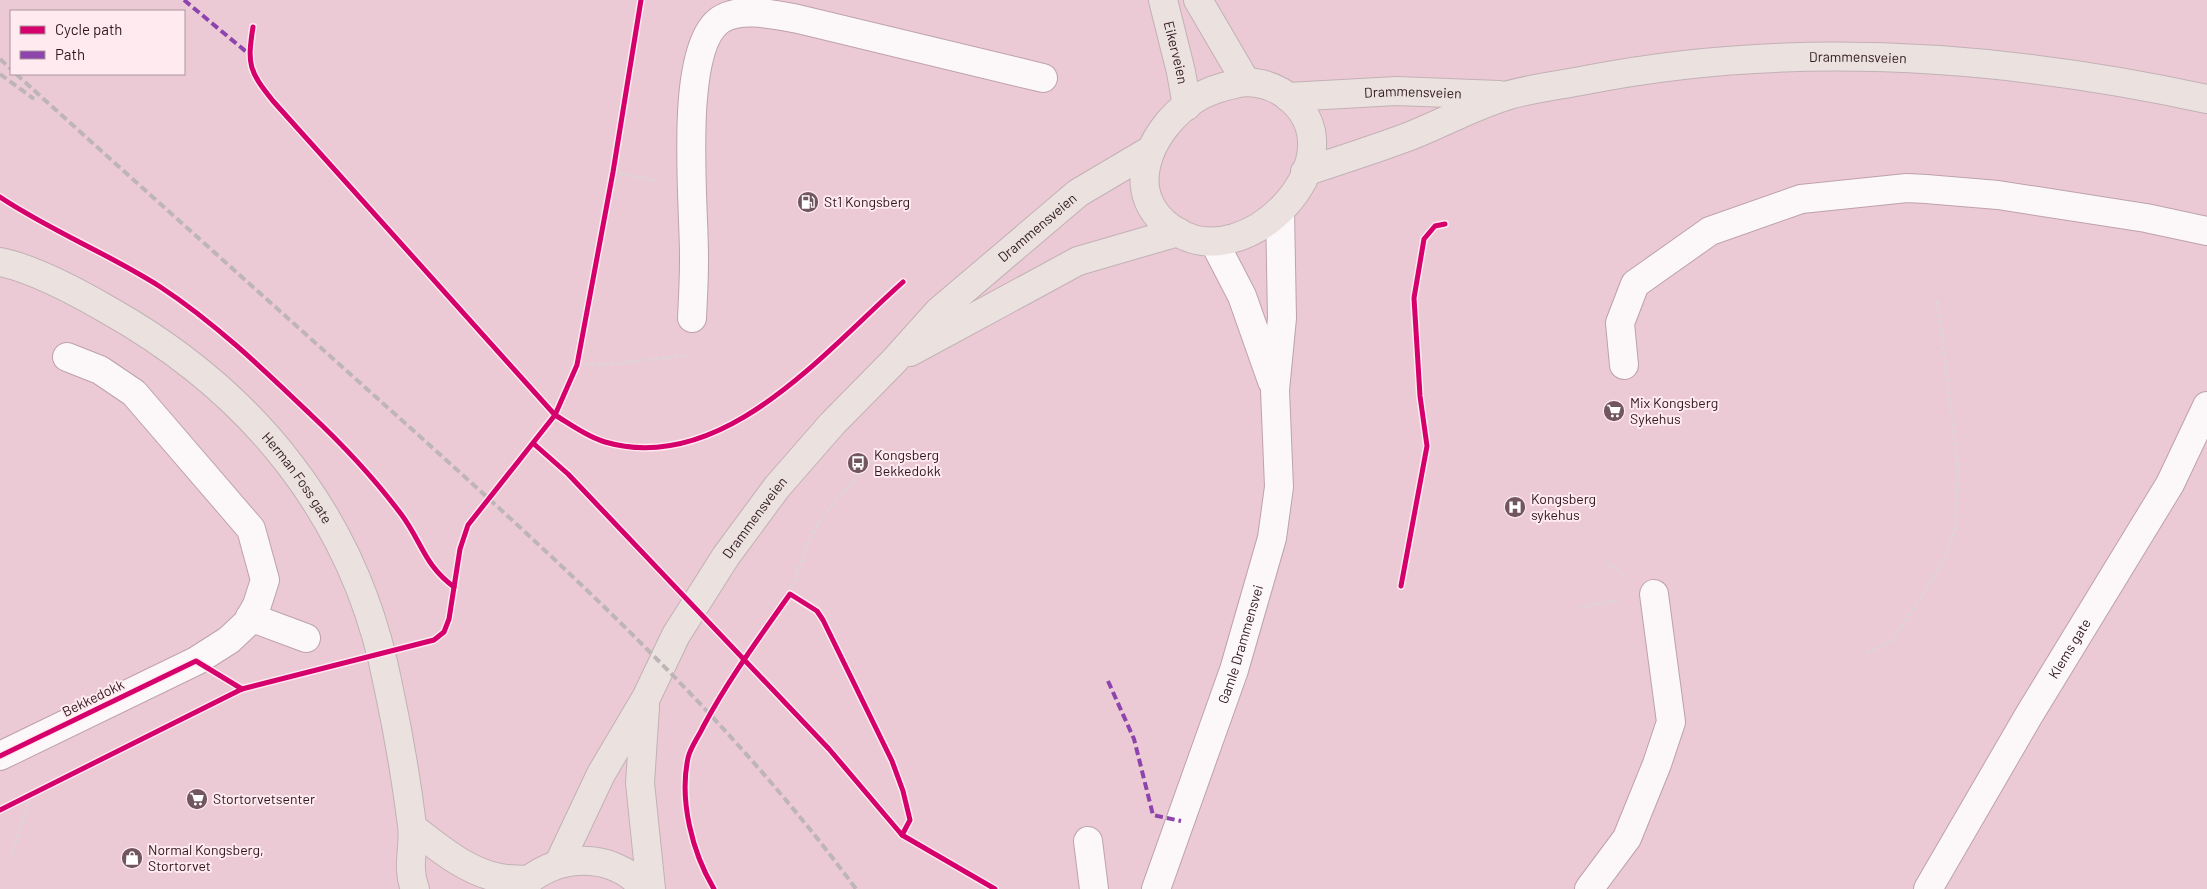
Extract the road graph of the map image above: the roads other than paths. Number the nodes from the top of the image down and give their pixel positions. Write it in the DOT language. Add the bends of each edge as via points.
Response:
graph roads {
  1 [pos="1163,0"];
  2 [pos="1198,0"];
  3 [pos="1042,78"];
  4 [pos="1246,82"];
  5 [pos="1508,95"];
  6 [pos="1288,97"];
  7 [pos="2207,99"];
  8 [pos="1187,106"];
  9 [pos="1149,151"];
  10 [pos="1305,172"];
  11 [pos="1280,211"];
  12 [pos="2207,231"];
  13 [pos="1178,232"];
  14 [pos="1214,242"];
  15 [pos="0,262"];
  16 [pos="692,318"];
  17 [pos="67,357"];
  18 [pos="894,362"];
  19 [pos="1624,365"];
  20 [pos="1275,390"];
  21 [pos="2207,406"];
  22 [pos="1654,594"];
  23 [pos="250,616"];
  24 [pos="306,638"];
  25 [pos="646,698"];
  26 [pos="0,756"];
  27 [pos="413,828"];
  28 [pos="1088,841"];
  29 [pos="559,863"];
  30 [pos="523,884"];
  31 [pos="415,889"];
  32 [pos="645,889"];
  33 [pos="651,889"];
  34 [pos="1094,889"];
  35 [pos="1156,889"];
  36 [pos="1589,889"];
  37 [pos="1928,889"];
  1 -- 8 [label="main road, Eikerveien"];
  2 -- 4 [label="main road"];
  3 -- 16 [label="street" via="798,19 762,13 733,15 721,20 703,43 694,91 691,129"];
  4 -- 6 [label="main road" via="1269,86"];
  4 -- 8 [label="main road" via="1221,87"];
  5 -- 6 [label="main road, Drammensveien" via="1398,91"];
  5 -- 7 [label="main road, Drammensveien" via="1676,65 1834,56 2018,68 2121,82"];
  5 -- 10 [label="main road, Drammensveien" via="1409,136"];
  6 -- 10 [label="main road" via="1298,106 1310,132 1311,145"];
  8 -- 9 [label="main road" via="1165,126"];
  9 -- 13 [label="main road" via="1145,182 1148,196 1164,223"];
  9 -- 18 [label="main road, Drammensveien" via="1078,193 938,312"];
  10 -- 11 [label="main road" via="1291,199"];
  11 -- 14 [label="main road" via="1248,234"];
  11 -- 20 [label="street, Gamle Drammensvei" via="1282,318"];
  12 -- 19 [label="street" via="2146,218 1944,190 1907,188 1801,199 1710,231 1635,284 1620,323"];
  13 -- 14 [label="main road" via="1201,241"];
  13 -- 18 [label="main road, Drammensveien" via="1078,261"];
  14 -- 20 [label="street, Gamle Drammensvei" via="1242,296"];
  15 -- 27 [label="main road, Herman Foss gate" via="90,299 174,350 242,409 295,471 339,540 368,610 388,682"];
  17 -- 23 [label="street, Bekkedokk" via="100,370 134,393 251,529 265,580"];
  18 -- 25 [label="main road, Drammensveien" via="832,424 777,487 700,594"];
  20 -- 35 [label="street, Gamle Drammensvei" via="1279,487 1272,538 1234,670"];
  21 -- 37 [label="street, Klems gate" via="2168,489 2029,715"];
  22 -- 36 [label="street" via="1670,722 1627,838"];
  23 -- 24 [label="street"];
  23 -- 26 [label="street, Bekkedokk" via="229,640 196,661"];
  25 -- 29 [label="main road, Drammensveien" via="601,774"];
  25 -- 33 [label="main road, Drammensveien" via="640,783"];
  27 -- 30 [label="main road" via="443,851 482,873"];
  27 -- 31 [label="main road, Herman Foss gate" via="410,876"];
  28 -- 34 [label="street"];
  29 -- 30 [label="main road" via="542,870"];
  29 -- 32 [label="main road" via="601,862 621,869"];
}
